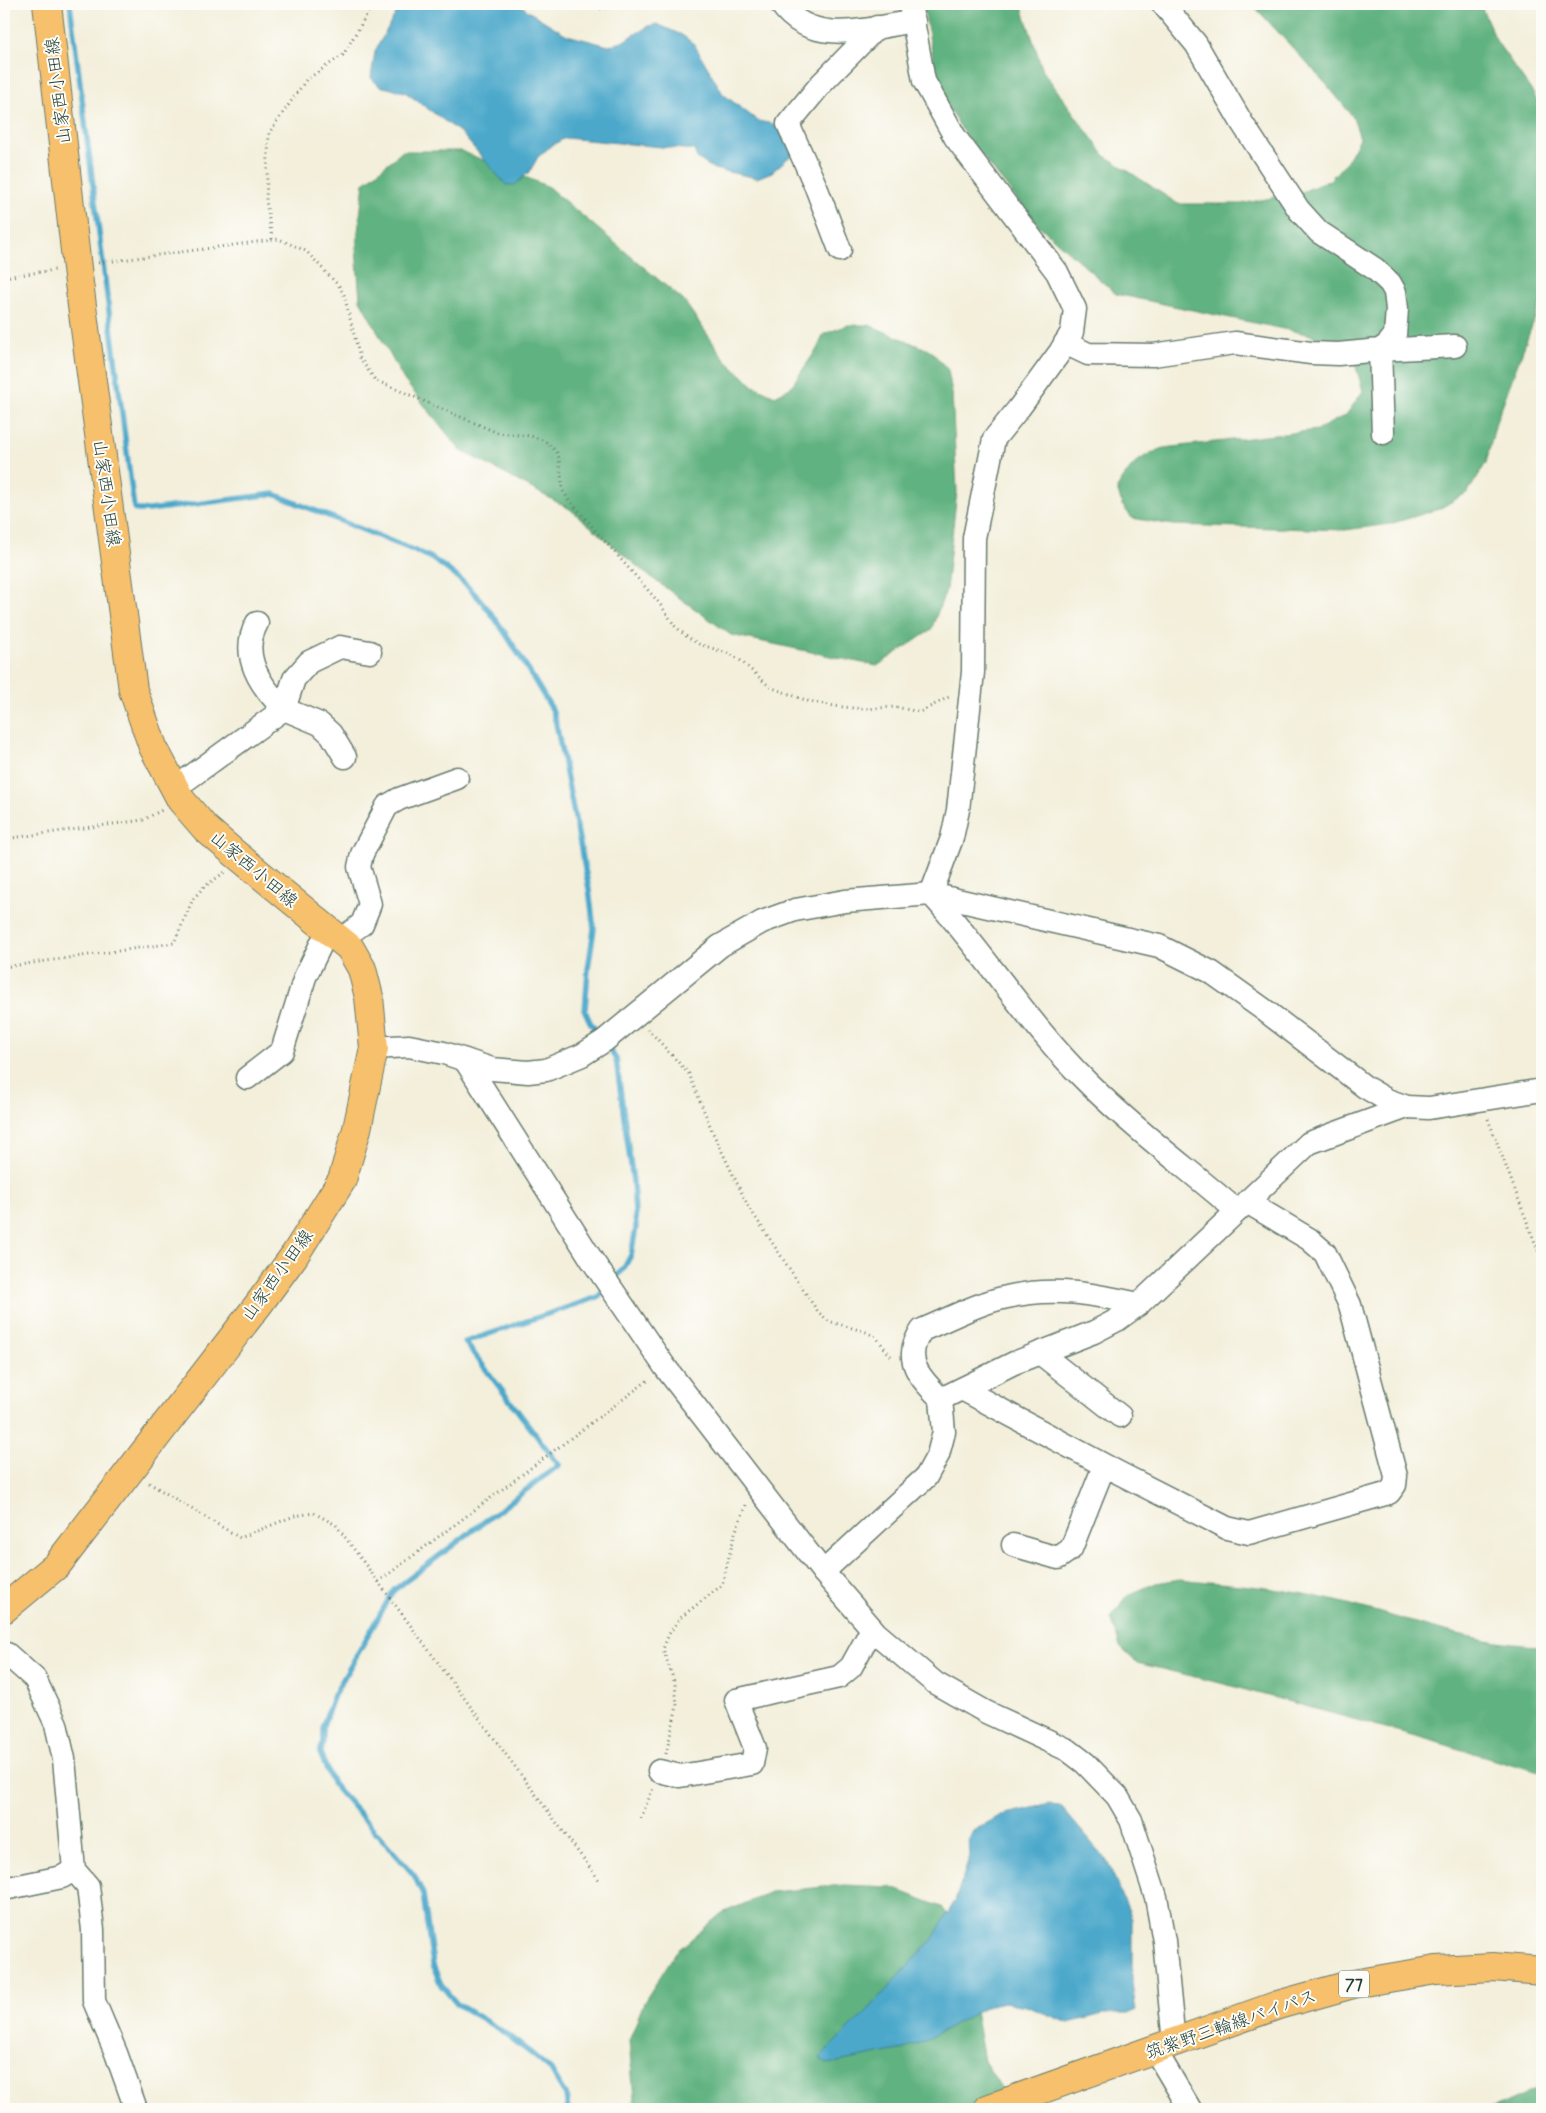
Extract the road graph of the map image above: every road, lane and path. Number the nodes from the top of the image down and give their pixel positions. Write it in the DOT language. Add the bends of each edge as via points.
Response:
graph roads {
  1 [pos="47,4"];
  2 [pos="373,4"];
  3 [pos="586,4"];
  4 [pos="636,4"];
  5 [pos="781,4"];
  6 [pos="1163,4"];
  7 [pos="912,13"];
  8 [pos="877,27"];
  9 [pos="272,239"];
  10 [pos="840,250"];
  11 [pos="77,268"];
  12 [pos="4,277"];
  13 [pos="1065,343"];
  14 [pos="1454,346"];
  15 [pos="1380,350"];
  16 [pos="1383,433"];
  17 [pos="257,623"];
  18 [pos="370,652"];
  19 [pos="972,685"];
  20 [pos="284,709"];
  21 [pos="345,757"];
  22 [pos="458,778"];
  23 [pos="178,794"];
  24 [pos="4,839"];
  25 [pos="241,859"];
  26 [pos="931,894"];
  27 [pos="334,935"];
  28 [pos="4,967"];
  29 [pos="635,1018"];
  30 [pos="374,1048"];
  31 [pos="465,1060"];
  32 [pos="247,1078"];
  33 [pos="1542,1090"];
  34 [pos="1481,1100"];
  35 [pos="1408,1107"];
  36 [pos="1242,1207"];
  37 [pos="1542,1261"];
  38 [pos="1139,1304"];
  39 [pos="1040,1353"];
  40 [pos="896,1363"];
  41 [pos="666,1367"];
  42 [pos="962,1389"];
  43 [pos="941,1399"];
  44 [pos="1120,1416"];
  45 [pos="1104,1466"];
  46 [pos="129,1470"];
  47 [pos="760,1489"];
  48 [pos="1013,1545"];
  49 [pos="823,1572"];
  50 [pos="378,1582"];
  51 [pos="4,1609"];
  52 [pos="872,1629"];
  53 [pos="5,1652"];
  54 [pos="659,1771"];
  55 [pos="641,1818"];
  56 [pos="74,1870"];
  57 [pos="599,1880"];
  58 [pos="4,1889"];
  59 [pos="1542,1971"];
  60 [pos="1164,2046"];
  61 [pos="136,2109"];
  62 [pos="987,2109"];
  63 [pos="1190,2109"];
  1 -- 11 [label="main road, 山家西小田線"];
  2 -- 9 [label="path" via="343,55 306,80 269,133 266,200"];
  3 -- 4 [label="path" via="602,10"];
  5 -- 8 [label="street" via="801,24 826,32"];
  6 -- 15 [label="street" via="1196,44 1242,123 1299,210 1319,232 1360,258 1390,283 1397,309 1395,336"];
  7 -- 8 [label="street"];
  7 -- 13 [label="street" via="924,80 955,137 1057,272 1075,309 1072,332"];
  8 -- 10 [label="street" via="788,124"];
  9 -- 11 [label="path"];
  9 -- 19 [label="path" via="306,251 339,286 360,358 376,380 498,434 531,436 545,441 556,451 563,491 569,500 687,637 730,654 770,686 808,701 834,706 863,709 895,707 920,712"];
  11 -- 12 [label="path"];
  11 -- 23 [label="main road, 山家西小田線" via="134,690 153,747"];
  13 -- 15 [label="street" via="1088,354 1153,355 1235,342 1311,354"];
  13 -- 19 [label="street" via="994,439 974,538"];
  14 -- 15 [label="street"];
  15 -- 16 [label="street"];
  17 -- 20 [label="street" via="251,634 251,662 269,694"];
  18 -- 20 [label="street" via="340,648 309,662 294,679"];
  19 -- 26 [label="street" via="958,810 952,838"];
  20 -- 21 [label="street" via="320,724 331,734"];
  20 -- 23 [label="street"];
  22 -- 27 [label="street" via="387,806 362,854 359,867 370,904 362,924"];
  23 -- 24 [label="path" via="143,820"];
  23 -- 25 [label="main road, 山家西小田線" via="206,829"];
  25 -- 27 [label="main road, 山家西小田線"];
  25 -- 28 [label="path" via="193,899 174,943"];
  26 -- 29 [label="street" via="845,901 795,910 762,922 720,946"];
  26 -- 35 [label="street" via="1159,946 1211,972 1365,1087 1387,1100"];
  26 -- 36 [label="street" via="1086,1082 1136,1128"];
  27 -- 30 [label="main road, 山家西小田線" via="350,948 362,969 369,996"];
  27 -- 32 [label="street" via="306,977 282,1051"];
  29 -- 31 [label="street" via="582,1055 546,1070 492,1069"];
  29 -- 40 [label="path" via="652,1032 689,1074 748,1206 818,1312 828,1321 876,1337"];
  30 -- 31 [label="street" via="409,1046"];
  30 -- 46 [label="main road, 山家西小田線" via="357,1129 342,1180 289,1263"];
  31 -- 41 [label="street" via="592,1260"];
  33 -- 34 [label="street"];
  34 -- 35 [label="street" via="1429,1108"];
  34 -- 37 [label="path"];
  35 -- 36 [label="street" via="1309,1143"];
  36 -- 38 [label="street"];
  36 -- 45 [label="street" via="1309,1239 1325,1254 1350,1305 1396,1476 1395,1485 1389,1493 1249,1533 1228,1528"];
  38 -- 39 [label="street" via="1094,1332"];
  38 -- 43 [label="street" via="1087,1293 1034,1292 986,1303 922,1330 912,1349 913,1360 916,1369"];
  39 -- 42 [label="street"];
  39 -- 44 [label="street"];
  41 -- 47 [label="street"];
  41 -- 50 [label="path"];
  42 -- 43 [label="street"];
  42 -- 45 [label="street"];
  43 -- 49 [label="street" via="944,1432 938,1455 926,1477"];
  45 -- 48 [label="street" via="1071,1549 1058,1558"];
  46 -- 50 [label="path" via="240,1538 294,1516 314,1513 336,1525"];
  46 -- 51 [label="main road, 山家西小田線" via="57,1565"];
  47 -- 49 [label="street"];
  47 -- 54 [label="path" via="747,1502 735,1533 722,1585 680,1618 663,1649 677,1706 669,1745"];
  49 -- 52 [label="street"];
  50 -- 57 [label="path"];
  52 -- 54 [label="street" via="851,1667 839,1677 736,1700 755,1748 752,1764 680,1776"];
  52 -- 60 [label="street" via="935,1683 986,1712 1068,1750 1117,1796 1131,1820 1156,1897 1164,1941"];
  53 -- 56 [label="street" via="35,1678 56,1724 64,1759"];
  54 -- 55 [label="path"];
  56 -- 58 [label="street" via="62,1877"];
  56 -- 61 [label="street" via="88,1886 93,1930 94,2001"];
  59 -- 60 [label="main road, 筑紫野三輪線バイパス / 77" via="1493,1966 1436,1970 1353,1984 1278,2005"];
  60 -- 62 [label="main road, 筑紫野三輪線バイパス / 77"];
  60 -- 63 [label="street"];
}
